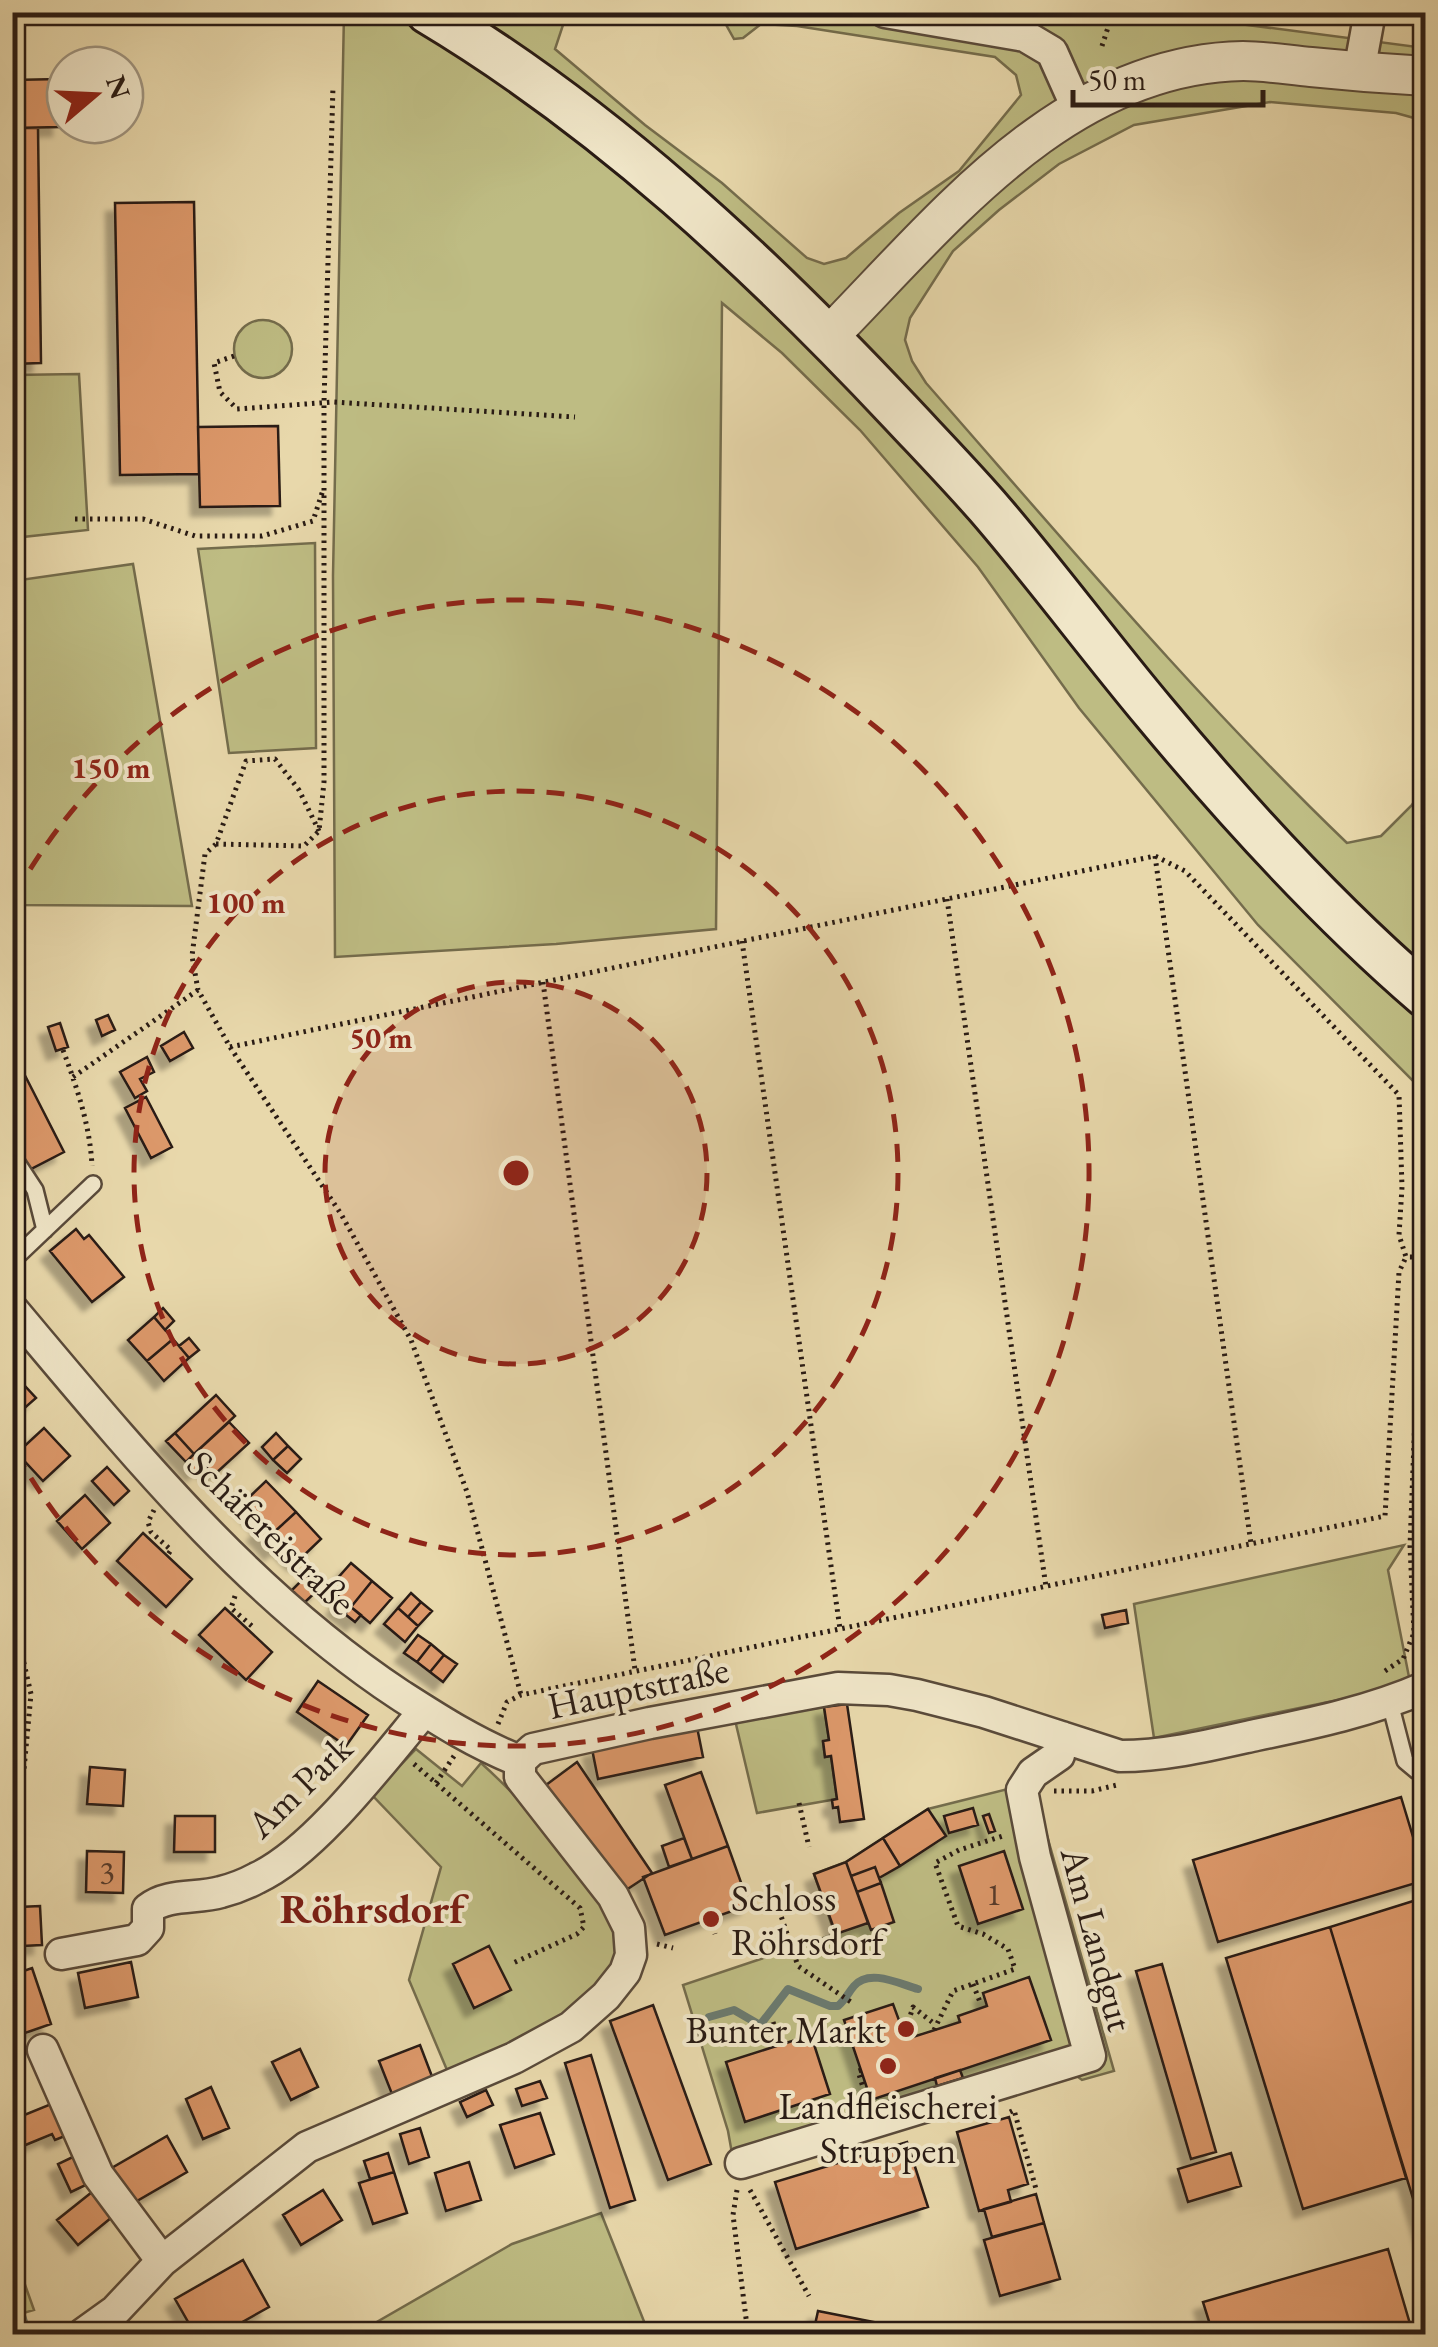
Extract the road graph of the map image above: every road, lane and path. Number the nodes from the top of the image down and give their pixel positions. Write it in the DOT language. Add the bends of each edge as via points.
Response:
graph roads {
  1 [pos="428,12"];
  2 [pos="885,12"];
  3 [pos="1112,12"];
  4 [pos="1370,12"];
  5 [pos="1102,46"];
  6 [pos="1358,72"];
  7 [pos="1426,76"];
  8 [pos="333,86"];
  9 [pos="1076,108"];
  10 [pos="829,336"];
  11 [pos="234,356"];
  12 [pos="324,402"];
  13 [pos="575,417"];
  14 [pos="326,482"];
  15 [pos="75,518"];
  16 [pos="319,831"];
  17 [pos="216,844"];
  18 [pos="1155,856"];
  19 [pos="946,899"];
  20 [pos="742,941"];
  21 [pos="543,982"];
  22 [pos="198,990"];
  23 [pos="1426,996"];
  24 [pos="230,1047"];
  25 [pos="63,1050"];
  26 [pos="73,1077"];
  27 [pos="1426,1134"];
  28 [pos="12,1155"];
  29 [pos="93,1184"];
  30 [pos="46,1230"];
  31 [pos="1406,1257"];
  32 [pos="1424,1257"];
  33 [pos="12,1261"];
  34 [pos="12,1309"];
  35 [pos="170,1493"];
  36 [pos="1251,1544"];
  37 [pos="171,1551"];
  38 [pos="1046,1586"];
  39 [pos="231,1608"];
  40 [pos="12,1611"];
  41 [pos="260,1620"];
  42 [pos="840,1629"];
  43 [pos="634,1670"];
  44 [pos="1426,1687"];
  45 [pos="520,1695"];
  46 [pos="1376,1706"];
  47 [pos="424,1711"];
  48 [pos="1062,1737"];
  49 [pos="400,1740"];
  50 [pos="489,1749"];
  51 [pos="520,1761"];
  52 [pos="446,1770"];
  53 [pos="1426,1772"];
  54 [pos="436,1783"];
  55 [pos="799,1804"];
  56 [pos="1018,1830"];
  57 [pos="808,1848"];
  58 [pos="12,1898"];
  59 [pos="779,1910"];
  60 [pos="711,1918"];
  61 [pos="584,1927"];
  62 [pos="599,1927"];
  63 [pos="715,1934"];
  64 [pos="61,1954"];
  65 [pos="511,1964"];
  66 [pos="973,1984"];
  67 [pos="851,2002"];
  68 [pos="980,2002"];
  69 [pos="932,2022"];
  70 [pos="906,2029"];
  71 [pos="934,2030"];
  72 [pos="43,2050"];
  73 [pos="861,2070"];
  74 [pos="866,2098"];
  75 [pos="1000,2115"];
  76 [pos="741,2162"];
  77 [pos="1036,2189"];
  78 [pos="752,2198"];
  79 [pos="733,2215"];
  80 [pos="162,2261"];
  81 [pos="809,2296"];
  82 [pos="121,2323"];
  83 [pos="84,2334"];
  84 [pos="748,2334"];
  1 -- 10 [label="main road" via="540,86 680,198"];
  2 -- 9 [label="street" via="1026,36 1052,52"];
  3 -- 5 [label="path"];
  4 -- 6 [label="street"];
  6 -- 7 [label="street"];
  6 -- 9 [label="street" via="1245,61 1202,65"];
  8 -- 12 [label="path"];
  9 -- 10 [label="street" via="950,214"];
  10 -- 23 [label="main road" via="987,505 1257,830"];
  11 -- 12 [label="path" via="214,363 220,392 237,409"];
  12 -- 13 [label="path"];
  12 -- 14 [label="path"];
  14 -- 15 [label="path" via="312,521 262,536 195,536 142,519"];
  14 -- 16 [label="path"];
  16 -- 17 [label="path" via="304,846"];
  16 -- 17 [label="path" via="275,759 246,761"];
  17 -- 22 [label="path" via="205,854 192,956"];
  18 -- 19 [label="path"];
  18 -- 31 [label="path" via="1185,872 1399,1095 1400,1235"];
  18 -- 36 [label="path"];
  19 -- 20 [label="path"];
  19 -- 38 [label="path"];
  20 -- 21 [label="path"];
  20 -- 42 [label="path"];
  21 -- 24 [label="path"];
  21 -- 43 [label="path"];
  22 -- 24 [label="path"];
  22 -- 26 [label="path"];
  24 -- 45 [label="path" via="340,1214 411,1340 467,1492"];
  25 -- 26 [label="path"];
  26 -- 29 [label="path" via="91,1141"];
  27 -- 32 [label="path"];
  28 -- 30 [label="lane" via="36,1190"];
  29 -- 30 [label="lane"];
  30 -- 33 [label="lane"];
  31 -- 32 [label="path"];
  31 -- 36 [label="path" via="1386,1516"];
  32 -- 46 [label="path" via="1410,1546 1414,1632 1403,1659 1358,1679"];
  34 -- 35 [label="street, Schäfereistraße"];
  35 -- 37 [label="path" via="148,1522"];
  35 -- 47 [label="street, Schäfereistraße" via="278,1602"];
  36 -- 38 [label="path"];
  38 -- 42 [label="path"];
  39 -- 41 [label="path" via="251,1628"];
  40 -- 58 [label="path" via="31,1694"];
  42 -- 43 [label="path"];
  43 -- 45 [label="path"];
  44 -- 46 [label="street, Hauptstraße"];
  45 -- 50 [label="path" via="507,1702"];
  46 -- 48 [label="street, Hauptstraße" via="1174,1753 1120,1756"];
  46 -- 53 [label="lane" via="1406,1760"];
  47 -- 49 [label="street, Am Park"];
  47 -- 50 [label="street, Schäfereistraße"];
  48 -- 51 [label="street, Hauptstraße" via="917,1695 838,1688 533,1749"];
  48 -- 76 [label="street, Am Landgut" via="1059,1755 1022,1790 1090,2056"];
  49 -- 54 [label="path" via="407,1758"];
  49 -- 64 [label="street, Am Park" via="331,1817 259,1878 158,1901 148,1909 148,1928 137,1940"];
  50 -- 51 [label="street, Schäfereistraße"];
  51 -- 80 [label="street, Hauptstraße" via="520,1777 629,1928 625,1972 592,2012 544,2042 307,2146"];
  52 -- 54 [label="path"];
  54 -- 61 [label="path" via="580,1908"];
  55 -- 57 [label="path"];
  56 -- 66 [label="path" via="936,1863 958,1926 1008,1949 1015,1968"];
  59 -- 67 [label="path" via="798,1966"];
  60 -- 63 [label="path"];
  61 -- 62 [label="path"];
  61 -- 65 [label="path"];
  66 -- 68 [label="path"];
  66 -- 71 [label="path" via="953,1990"];
  69 -- 70 [label="path" via="913,2006"];
  72 -- 80 [label="street" via="98,2175"];
  73 -- 74 [label="path"];
  75 -- 77 [label="path" via="1014,2110"];
  78 -- 81 [label="path"];
  79 -- 84 [label="path"];
  80 -- 82 [label="street, Hauptstraße"];
  82 -- 83 [label="street, Hauptstraße"];
}
